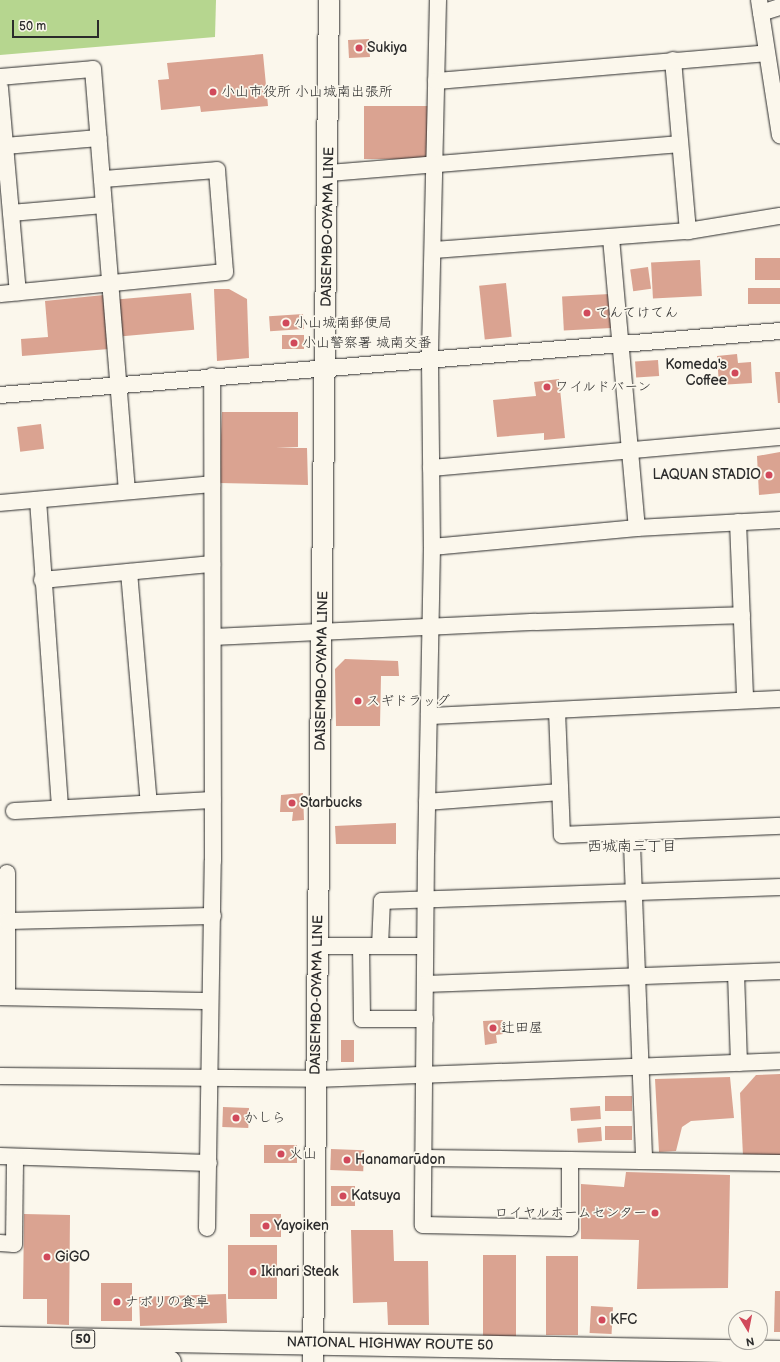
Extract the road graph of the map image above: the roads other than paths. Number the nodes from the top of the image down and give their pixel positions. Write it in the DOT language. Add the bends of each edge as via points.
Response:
graph roads {
  1 [pos="329,0"];
  2 [pos="438,0"];
  3 [pos="760,7"];
  4 [pos="780,7"];
  5 [pos="766,53"];
  6 [pos="673,60"];
  7 [pos="0,77"];
  8 [pos="436,81"];
  9 [pos="0,88"];
  10 [pos="778,110"];
  11 [pos="780,135"];
  12 [pos="99,138"];
  13 [pos="679,144"];
  14 [pos="5,146"];
  15 [pos="436,166"];
  16 [pos="328,173"];
  17 [pos="102,179"];
  18 [pos="104,205"];
  19 [pos="11,213"];
  20 [pos="780,216"];
  21 [pos="688,232"];
  22 [pos="611,238"];
  23 [pos="434,250"];
  24 [pos="109,283"];
  25 [pos="18,292"];
  26 [pos="0,294"];
  27 [pos="780,331"];
  28 [pos="621,344"];
  29 [pos="430,368"];
  30 [pos="326,369"];
  31 [pos="212,376"];
  32 [pos="118,387"];
  33 [pos="0,396"];
  34 [pos="780,437"];
  35 [pos="629,449"];
  36 [pos="432,468"];
  37 [pos="212,484"];
  38 [pos="127,491"];
  39 [pos="38,500"];
  40 [pos="0,503"];
  41 [pos="780,520"];
  42 [pos="738,522"];
  43 [pos="637,528"];
  44 [pos="432,547"];
  45 [pos="212,564"];
  46 [pos="129,572"];
  47 [pos="42,580"];
  48 [pos="742,615"];
  49 [pos="431,627"];
  50 [pos="322,631"];
  51 [pos="212,637"];
  52 [pos="780,699"];
  53 [pos="745,700"];
  54 [pos="557,711"];
  55 [pos="429,716"];
  56 [pos="560,792"];
  57 [pos="213,800"];
  58 [pos="427,802"];
  59 [pos="149,803"];
  60 [pos="60,808"];
  61 [pos="14,811"];
  62 [pos="780,826"];
  63 [pos="632,844"];
  64 [pos="7,873"];
  65 [pos="780,887"];
  66 [pos="634,893"];
  67 [pos="426,901"];
  68 [pos="213,916"];
  69 [pos="7,921"];
  70 [pos="318,946"];
  71 [pos="361,946"];
  72 [pos="380,946"];
  73 [pos="425,946"];
  74 [pos="780,971"];
  75 [pos="736,973"];
  76 [pos="638,978"];
  77 [pos="426,984"];
  78 [pos="3,997"];
  79 [pos="210,1001"];
  80 [pos="425,1019"];
  81 [pos="780,1062"];
  82 [pos="740,1063"];
  83 [pos="641,1068"];
  84 [pos="0,1076"];
  85 [pos="423,1076"];
  86 [pos="210,1080"];
  87 [pos="316,1080"];
  88 [pos="8,1156"];
  89 [pos="424,1158"];
  90 [pos="570,1160"];
  91 [pos="644,1161"];
  92 [pos="209,1163"];
  93 [pos="780,1163"];
  94 [pos="207,1228"];
  95 [pos="0,1244"];
  96 [pos="0,1338"];
  97 [pos="313,1352"];
  98 [pos="780,1352"];
  99 [pos="0,1356"];
  100 [pos="170,1362"];
  1 -- 16 [label="main road, DAISEMBO-OYAMA LINE"];
  2 -- 8 [label="street"];
  3 -- 4 [label="street"];
  3 -- 5 [label="street"];
  5 -- 6 [label="street"];
  5 -- 10 [label="street"];
  6 -- 8 [label="street"];
  6 -- 13 [label="street"];
  7 -- 12 [label="street" via="93,69"];
  8 -- 15 [label="street"];
  9 -- 14 [label="street"];
  10 -- 11 [label="street"];
  12 -- 14 [label="street"];
  12 -- 17 [label="street"];
  13 -- 15 [label="street"];
  13 -- 21 [label="street"];
  14 -- 19 [label="street"];
  15 -- 16 [label="street"];
  15 -- 23 [label="street"];
  16 -- 30 [label="main road, DAISEMBO-OYAMA LINE"];
  17 -- 18 [label="street"];
  17 -- 24 [label="street" via="217,170 226,272"];
  18 -- 19 [label="street"];
  18 -- 24 [label="street"];
  19 -- 25 [label="street"];
  20 -- 21 [label="street"];
  21 -- 22 [label="street"];
  22 -- 23 [label="street"];
  22 -- 28 [label="street"];
  23 -- 29 [label="street"];
  24 -- 25 [label="street"];
  24 -- 32 [label="street"];
  25 -- 26 [label="street"];
  27 -- 28 [label="street"];
  28 -- 29 [label="street"];
  28 -- 35 [label="street"];
  29 -- 30 [label="street"];
  29 -- 36 [label="street"];
  30 -- 31 [label="street"];
  30 -- 50 [label="main road, DAISEMBO-OYAMA LINE"];
  31 -- 32 [label="street"];
  31 -- 37 [label="street"];
  32 -- 33 [label="street"];
  32 -- 38 [label="street"];
  34 -- 35 [label="street"];
  35 -- 36 [label="street"];
  35 -- 43 [label="street"];
  36 -- 44 [label="street"];
  37 -- 38 [label="street"];
  37 -- 45 [label="street"];
  38 -- 39 [label="street"];
  39 -- 40 [label="street"];
  39 -- 47 [label="street"];
  41 -- 42 [label="street"];
  42 -- 43 [label="street"];
  42 -- 48 [label="street"];
  43 -- 44 [label="street"];
  44 -- 49 [label="street"];
  45 -- 46 [label="street"];
  45 -- 51 [label="street"];
  46 -- 47 [label="street"];
  46 -- 59 [label="street"];
  47 -- 60 [label="street"];
  48 -- 49 [label="street"];
  48 -- 53 [label="street"];
  49 -- 50 [label="street"];
  49 -- 55 [label="street"];
  50 -- 51 [label="street"];
  50 -- 70 [label="main road, DAISEMBO-OYAMA LINE"];
  51 -- 57 [label="street"];
  52 -- 53 [label="street"];
  53 -- 54 [label="street"];
  54 -- 55 [label="street"];
  54 -- 56 [label="street"];
  55 -- 58 [label="street"];
  56 -- 58 [label="street"];
  56 -- 62 [label="street" via="562,835"];
  57 -- 59 [label="street"];
  57 -- 68 [label="street"];
  58 -- 67 [label="street"];
  59 -- 60 [label="street"];
  60 -- 61 [label="street"];
  63 -- 66 [label="street"];
  64 -- 69 [label="street"];
  65 -- 66 [label="street"];
  66 -- 67 [label="street"];
  66 -- 76 [label="street"];
  67 -- 72 [label="street" via="382,901"];
  67 -- 73 [label="street"];
  68 -- 69 [label="street"];
  68 -- 79 [label="street"];
  69 -- 78 [label="street"];
  70 -- 71 [label="street"];
  70 -- 87 [label="main road, DAISEMBO-OYAMA LINE"];
  71 -- 72 [label="street"];
  71 -- 80 [label="street" via="362,1019"];
  72 -- 73 [label="street"];
  73 -- 77 [label="street"];
  74 -- 75 [label="street"];
  75 -- 76 [label="street"];
  75 -- 82 [label="street"];
  76 -- 77 [label="street"];
  76 -- 83 [label="street"];
  77 -- 80 [label="street"];
  78 -- 79 [label="street"];
  79 -- 86 [label="street"];
  80 -- 85 [label="street"];
  81 -- 82 [label="street"];
  82 -- 83 [label="street"];
  83 -- 85 [label="street"];
  83 -- 91 [label="street"];
  84 -- 86 [label="street"];
  85 -- 87 [label="street"];
  85 -- 89 [label="street"];
  86 -- 87 [label="street"];
  86 -- 92 [label="street"];
  87 -- 97 [label="main road, DAISEMBO-OYAMA LINE"];
  88 -- 92 [label="street"];
  88 -- 95 [label="street" via="14,1244"];
  89 -- 90 [label="street"];
  89 -- 90 [label="street" via="423,1225 570,1228"];
  90 -- 91 [label="street"];
  91 -- 93 [label="street"];
  92 -- 94 [label="street"];
  96 -- 97 [label="highway, NATIONAL HIGHWAY ROUTE 50 / 50"];
  97 -- 98 [label="highway, NATIONAL HIGHWAY ROUTE 50 / 50"];
  99 -- 100 [label="highway, 50"];
}
